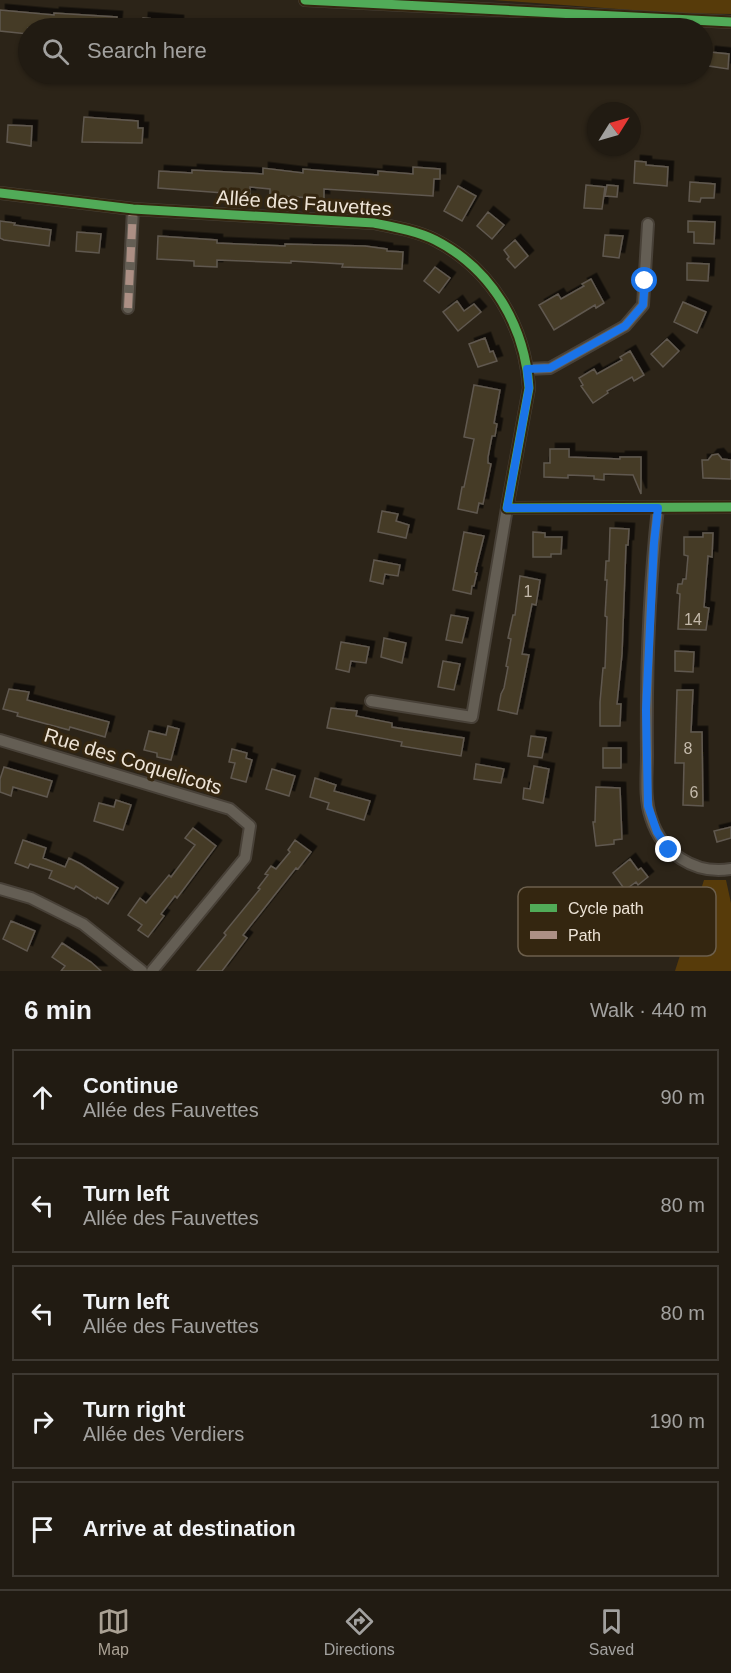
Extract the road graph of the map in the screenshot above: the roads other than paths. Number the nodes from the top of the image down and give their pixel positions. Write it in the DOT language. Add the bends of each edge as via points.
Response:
graph roads {
  1 [pos="305,0"];
  2 [pos="654,18"];
  3 [pos="713,21"];
  4 [pos="731,22"];
  5 [pos="0,194"];
  6 [pos="133,208"];
  7 [pos="648,224"];
  8 [pos="128,308"];
  9 [pos="527,369"];
  10 [pos="731,507"];
  11 [pos="507,508"];
  12 [pos="658,508"];
  13 [pos="371,701"];
  14 [pos="0,740"];
  15 [pos="731,869"];
  16 [pos="0,889"];
  17 [pos="142,971"];
  18 [pos="152,971"];
  1 -- 2 [label="street"];
  3 -- 4 [label="street"];
  5 -- 6 [label="street, Allée des Fauvettes"];
  6 -- 8 [label="street"];
  6 -- 9 [label="street, Allée des Fauvettes" via="374,223 434,239 462,256 505,304 518,332"];
  7 -- 9 [label="street" via="643,305 625,326 550,368"];
  9 -- 11 [label="street, Allée des Fauvettes" via="529,388"];
  10 -- 12 [label="street"];
  11 -- 12 [label="street"];
  11 -- 13 [label="street, Allée des Fauvettes" via="472,717"];
  12 -- 15 [label="street" via="646,710 648,806 657,832 669,850 700,868"];
  14 -- 18 [label="street, Rue des Coquelicots" via="230,809 250,826 245,858"];
  16 -- 17 [label="street" via="31,898 83,924"];
}
